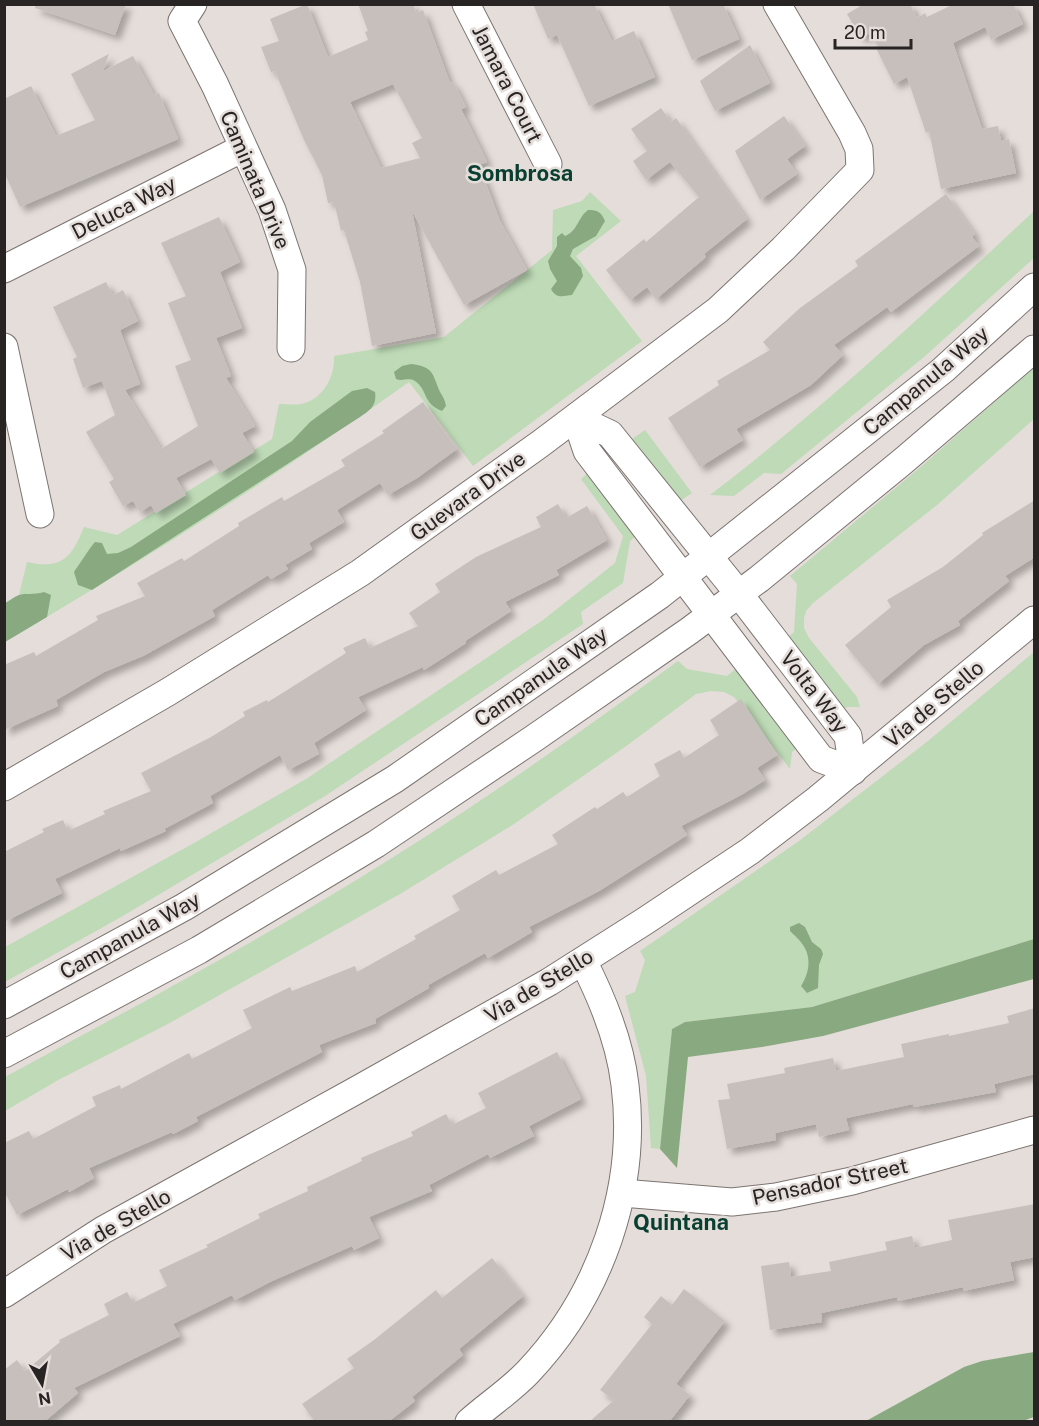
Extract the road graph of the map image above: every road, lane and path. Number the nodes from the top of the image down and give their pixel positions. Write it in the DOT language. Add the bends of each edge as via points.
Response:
graph roads {
  1 [pos="466,4"];
  2 [pos="777,4"];
  3 [pos="188,13"];
  4 [pos="243,148"];
  5 [pos="548,164"];
  6 [pos="4,269"];
  7 [pos="1035,287"];
  8 [pos="4,347"];
  9 [pos="291,348"];
  10 [pos="1035,349"];
  11 [pos="576,418"];
  12 [pos="40,514"];
  13 [pos="709,557"];
  14 [pos="683,576"];
  15 [pos="739,594"];
  16 [pos="712,614"];
  17 [pos="1035,620"];
  18 [pos="853,771"];
  19 [pos="4,787"];
  20 [pos="582,961"];
  21 [pos="4,1005"];
  22 [pos="4,1054"];
  23 [pos="1035,1130"];
  24 [pos="622,1193"];
  25 [pos="4,1294"];
  26 [pos="469,1422"];
  1 -- 5 [label="street, Jamara Court"];
  2 -- 11 [label="street, Guevara Drive" via="852,133 859,149 860,170 718,310"];
  3 -- 4 [label="street, Caminata Drive"];
  4 -- 6 [label="street, Deluca Way"];
  4 -- 9 [label="street, Caminata Drive" via="272,210 292,270"];
  7 -- 13 [label="street, Campanula Way" via="943,369"];
  8 -- 12 [label="street"];
  10 -- 15 [label="street, Campanula Way"];
  11 -- 13 [label="street, Volta Way" via="610,434"];
  11 -- 14 [label="street, Volta Way" via="587,451"];
  11 -- 19 [label="street, Guevara Drive" via="360,573 168,692"];
  13 -- 14 [label="street, Campanula Way"];
  13 -- 15 [label="street, Volta Way"];
  14 -- 16 [label="street, Volta Way"];
  14 -- 21 [label="street, Campanula Way" via="395,779 184,908"];
  15 -- 16 [label="street, Campanula Way"];
  15 -- 18 [label="street, Volta Way" via="848,736"];
  16 -- 18 [label="street, Volta Way" via="821,759"];
  16 -- 22 [label="street, Campanula Way" via="376,844 199,950"];
  17 -- 18 [label="street, Via de Stello"];
  18 -- 20 [label="street, Via de Stello" via="750,851"];
  20 -- 24 [label="street" via="598,991 625,1084 627,1142"];
  20 -- 25 [label="street, Via de Stello" via="103,1230"];
  23 -- 24 [label="street, Pensador Street" via="852,1181 776,1197 732,1202"];
  24 -- 26 [label="street" via="604,1257 571,1318 527,1372"];
}
